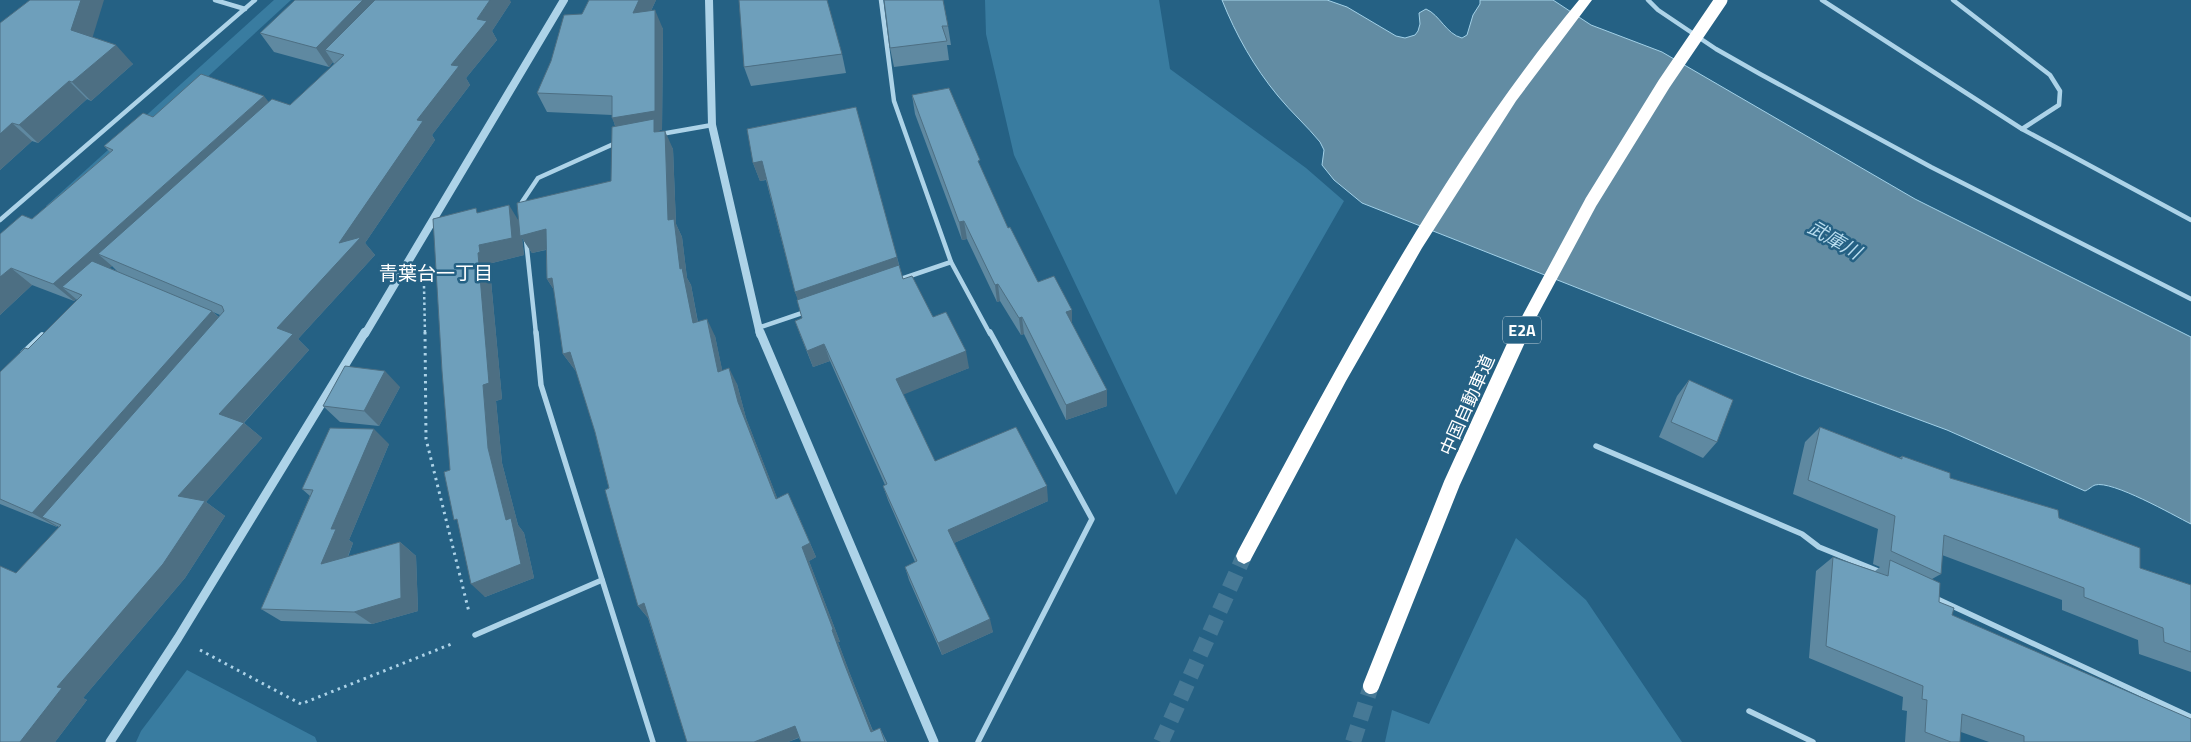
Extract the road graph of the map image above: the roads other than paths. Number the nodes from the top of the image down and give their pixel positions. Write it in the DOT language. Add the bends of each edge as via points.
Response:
graph roads {
  1 [pos="214,0"];
  2 [pos="255,0"];
  3 [pos="564,0"];
  4 [pos="710,0"];
  5 [pos="881,0"];
  6 [pos="1586,0"];
  7 [pos="1648,0"];
  8 [pos="1720,0"];
  9 [pos="1822,0"];
  10 [pos="1953,0"];
  11 [pos="245,9"];
  12 [pos="712,125"];
  13 [pos="2022,128"];
  14 [pos="653,135"];
  15 [pos="624,140"];
  16 [pos="523,212"];
  17 [pos="0,220"];
  18 [pos="2191,220"];
  19 [pos="525,231"];
  20 [pos="951,262"];
  21 [pos="896,281"];
  22 [pos="2191,299"];
  23 [pos="813,309"];
  24 [pos="758,328"];
  25 [pos="44,334"];
  26 [pos="15,360"];
  27 [pos="1596,446"];
  28 [pos="1244,556"];
  29 [pos="1889,576"];
  30 [pos="602,580"];
  31 [pos="1925,593"];
  32 [pos="474,635"];
  33 [pos="1371,686"];
  34 [pos="1749,712"];
  35 [pos="2191,718"];
  36 [pos="110,742"];
  37 [pos="653,742"];
  38 [pos="934,742"];
  39 [pos="978,742"];
  40 [pos="1813,742"];
  1 -- 11 [label="street"];
  2 -- 11 [label="street"];
  3 -- 36 [label="street" via="423,238 178,638"];
  4 -- 12 [label="street"];
  5 -- 20 [label="street" via="894,101"];
  6 -- 28 [label="highway" via="1485,134 1393,281"];
  7 -- 22 [label="street" via="1716,49 1760,74 1931,167"];
  8 -- 33 [label="highway, 中国自動車道 / E2A, bridge" via="1591,202 1520,334 1452,483"];
  9 -- 13 [label="street"];
  10 -- 13 [label="street" via="2050,75 2060,91 2059,105"];
  11 -- 17 [label="street"];
  12 -- 14 [label="street"];
  12 -- 24 [label="street"];
  13 -- 18 [label="street"];
  15 -- 16 [label="street" via="538,178 522,202"];
  19 -- 30 [label="street" via="541,384"];
  20 -- 21 [label="street"];
  20 -- 39 [label="street" via="1092,520"];
  23 -- 24 [label="street"];
  24 -- 38 [label="street"];
  25 -- 26 [label="street"];
  27 -- 29 [label="street" via="1802,534 1819,547"];
  30 -- 32 [label="street"];
  30 -- 37 [label="street"];
  31 -- 35 [label="street"];
  34 -- 40 [label="street"];
}
